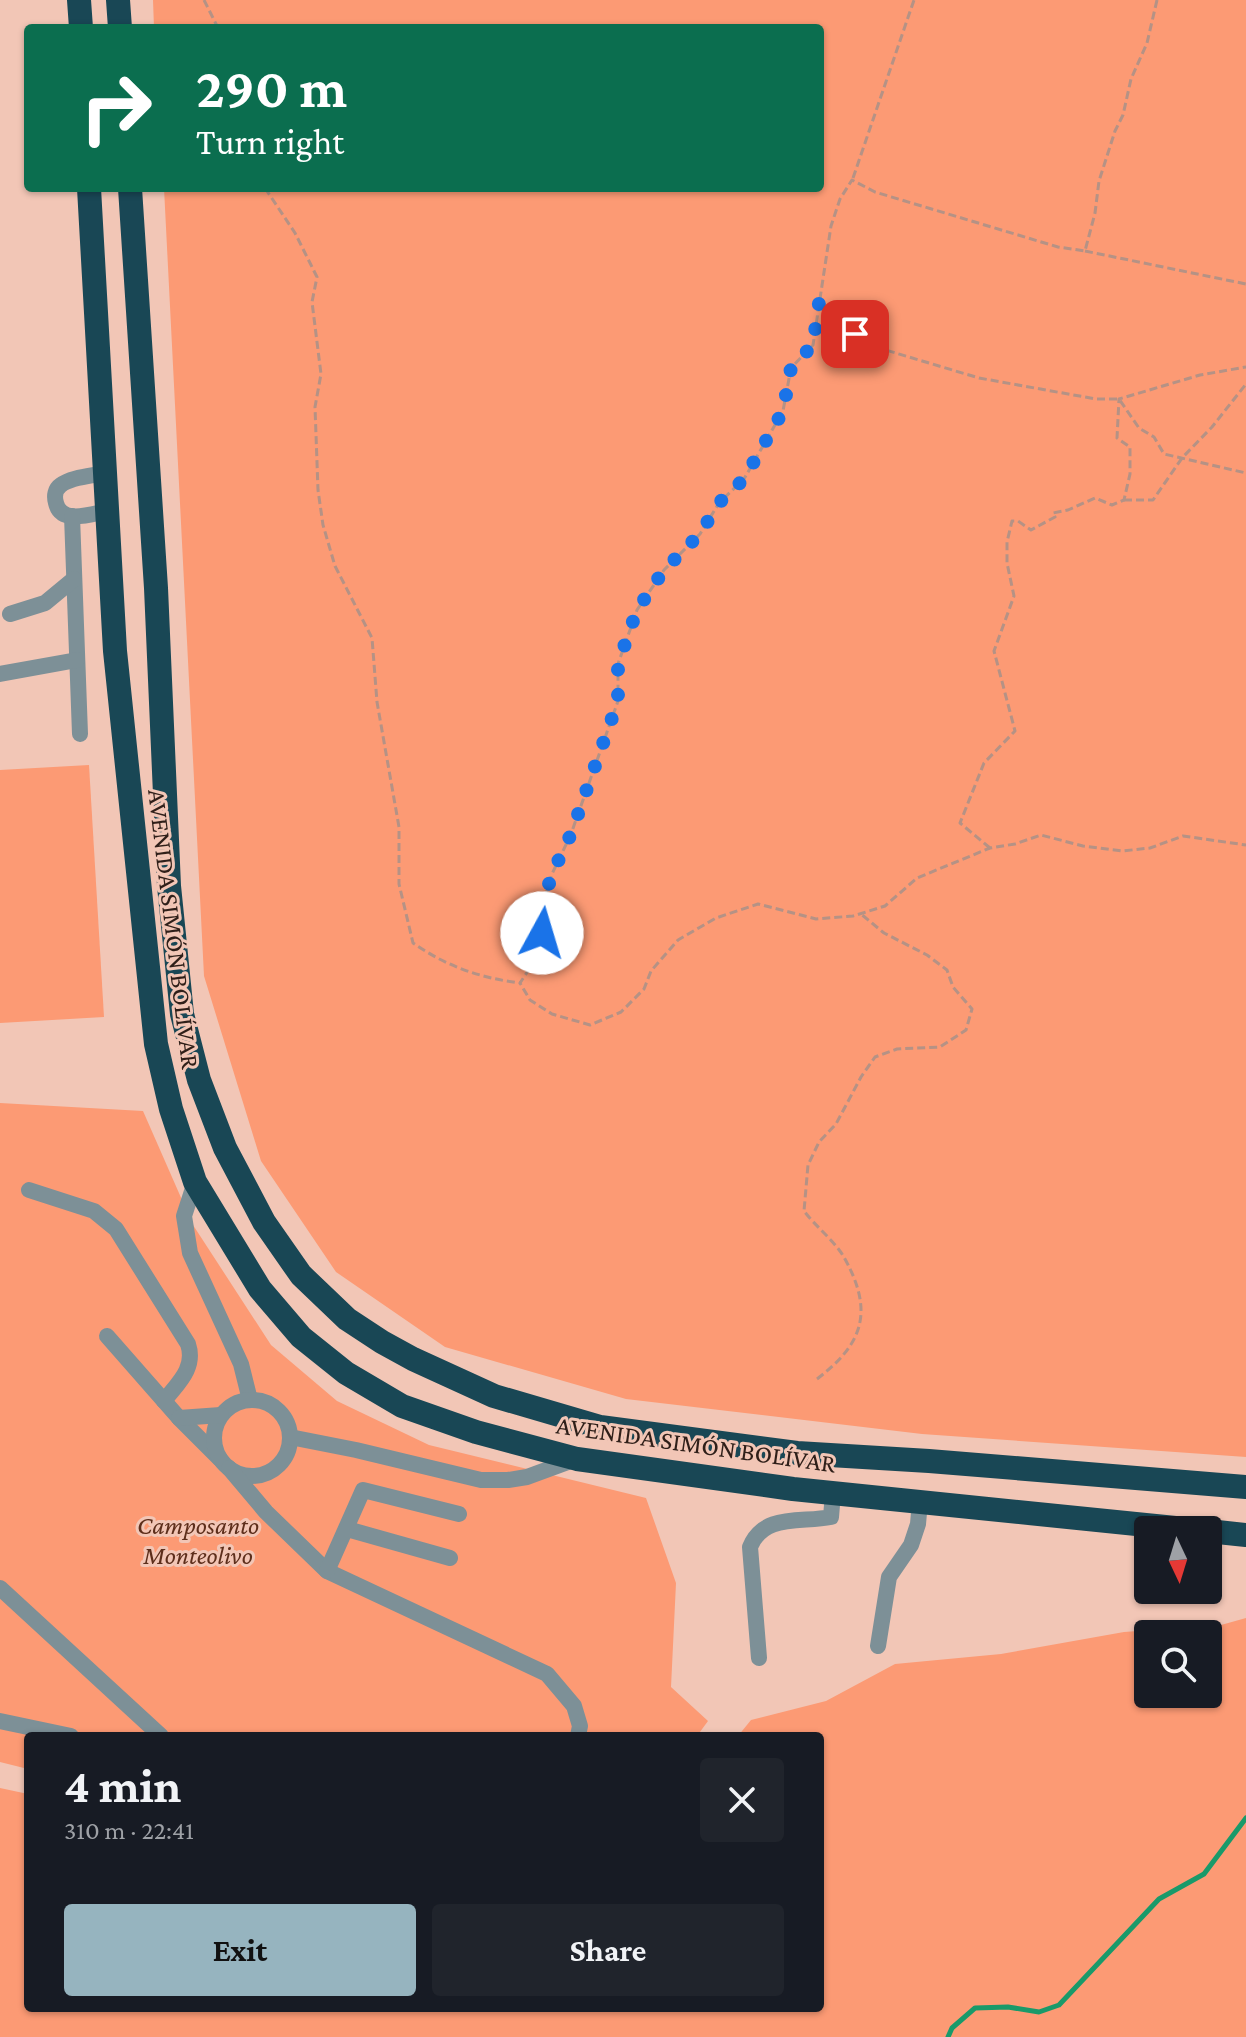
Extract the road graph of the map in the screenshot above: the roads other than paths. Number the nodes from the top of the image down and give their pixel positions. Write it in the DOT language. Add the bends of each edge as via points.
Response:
graph roads {
  1 [pos="79,0"];
  2 [pos="118,0"];
  3 [pos="81,24"];
  4 [pos="120,24"];
  5 [pos="89,192"];
  6 [pos="130,192"];
  7 [pos="144,421"];
  8 [pos="102,425"];
  9 [pos="105,473"];
  10 [pos="107,511"];
  11 [pos="72,516"];
  12 [pos="74,579"];
  13 [pos="10,614"];
  14 [pos="77,660"];
  15 [pos="0,674"];
  16 [pos="80,734"];
  17 [pos="195,1182"];
  18 [pos="29,1190"];
  19 [pos="107,1336"];
  20 [pos="250,1400"];
  21 [pos="164,1401"];
  22 [pos="221,1415"];
  23 [pos="179,1418"];
  24 [pos="290,1437"];
  25 [pos="577,1459"];
  26 [pos="225,1464"];
  27 [pos="264,1474"];
  28 [pos="1246,1487"];
  29 [pos="833,1493"];
  30 [pos="920,1501"];
  31 [pos="266,1512"];
  32 [pos="459,1514"];
  33 [pos="1134,1524"];
  34 [pos="347,1529"];
  35 [pos="1222,1532"];
  36 [pos="1246,1535"];
  37 [pos="450,1558"];
  38 [pos="327,1571"];
  39 [pos="0,1588"];
  40 [pos="878,1646"];
  41 [pos="759,1658"];
  42 [pos="0,1721"];
  43 [pos="52,1732"];
  44 [pos="157,1732"];
  45 [pos="579,1732"];
  1 -- 3 [label="highway"];
  2 -- 4 [label="highway"];
  5 -- 8 [label="highway, AVENIDA SIMÓN BOLÍVAR"];
  6 -- 7 [label="highway, AVENIDA SIMÓN BOLÍVAR"];
  7 -- 8 [label="highway"];
  7 -- 28 [label="highway, AVENIDA SIMÓN BOLÍVAR" via="169,886 182,1014 225,1148 264,1222 301,1275 347,1319 413,1359 494,1396 600,1427 797,1453"];
  8 -- 9 [label="highway, AVENIDA SIMÓN BOLÍVAR"];
  9 -- 10 [label="highway, AVENIDA SIMÓN BOLÍVAR"];
  9 -- 11 [label="street" via="63,483 56,490 56,506"];
  10 -- 11 [label="street"];
  10 -- 17 [label="highway, AVENIDA SIMÓN BOLÍVAR" via="117,667 156,1044"];
  11 -- 12 [label="street"];
  12 -- 13 [label="street" via="45,603"];
  12 -- 14 [label="street"];
  14 -- 15 [label="street"];
  14 -- 16 [label="street"];
  17 -- 20 [label="street" via="184,1216 190,1253 241,1364"];
  17 -- 25 [label="highway, AVENIDA SIMÓN BOLÍVAR" via="260,1289 301,1337 346,1373 402,1406"];
  18 -- 21 [label="street" via="94,1211 116,1229 192,1355 190,1367"];
  19 -- 21 [label="street"];
  20 -- 22 [label="street"];
  20 -- 24 [label="street" via="273,1407 288,1425"];
  21 -- 23 [label="street"];
  22 -- 23 [label="street"];
  22 -- 26 [label="street" via="214,1436"];
  23 -- 26 [label="street"];
  24 -- 25 [label="street" via="481,1480 527,1477"];
  24 -- 27 [label="street" via="283,1460"];
  25 -- 29 [label="highway, AVENIDA SIMÓN BOLÍVAR"];
  26 -- 27 [label="street" via="252,1476"];
  26 -- 31 [label="street"];
  27 -- 31 [label="street"];
  29 -- 30 [label="highway, AVENIDA SIMÓN BOLÍVAR"];
  29 -- 41 [label="street" via="831,1517 767,1525 755,1534 750,1547"];
  30 -- 33 [label="highway, AVENIDA SIMÓN BOLÍVAR"];
  30 -- 40 [label="street" via="911,1545 889,1577"];
  31 -- 38 [label="street"];
  32 -- 34 [label="street" via="363,1490"];
  34 -- 37 [label="street"];
  34 -- 38 [label="street"];
  35 -- 36 [label="highway"];
  38 -- 45 [label="street" via="547,1674 574,1706"];
  39 -- 44 [label="street"];
  42 -- 43 [label="street"];
}
